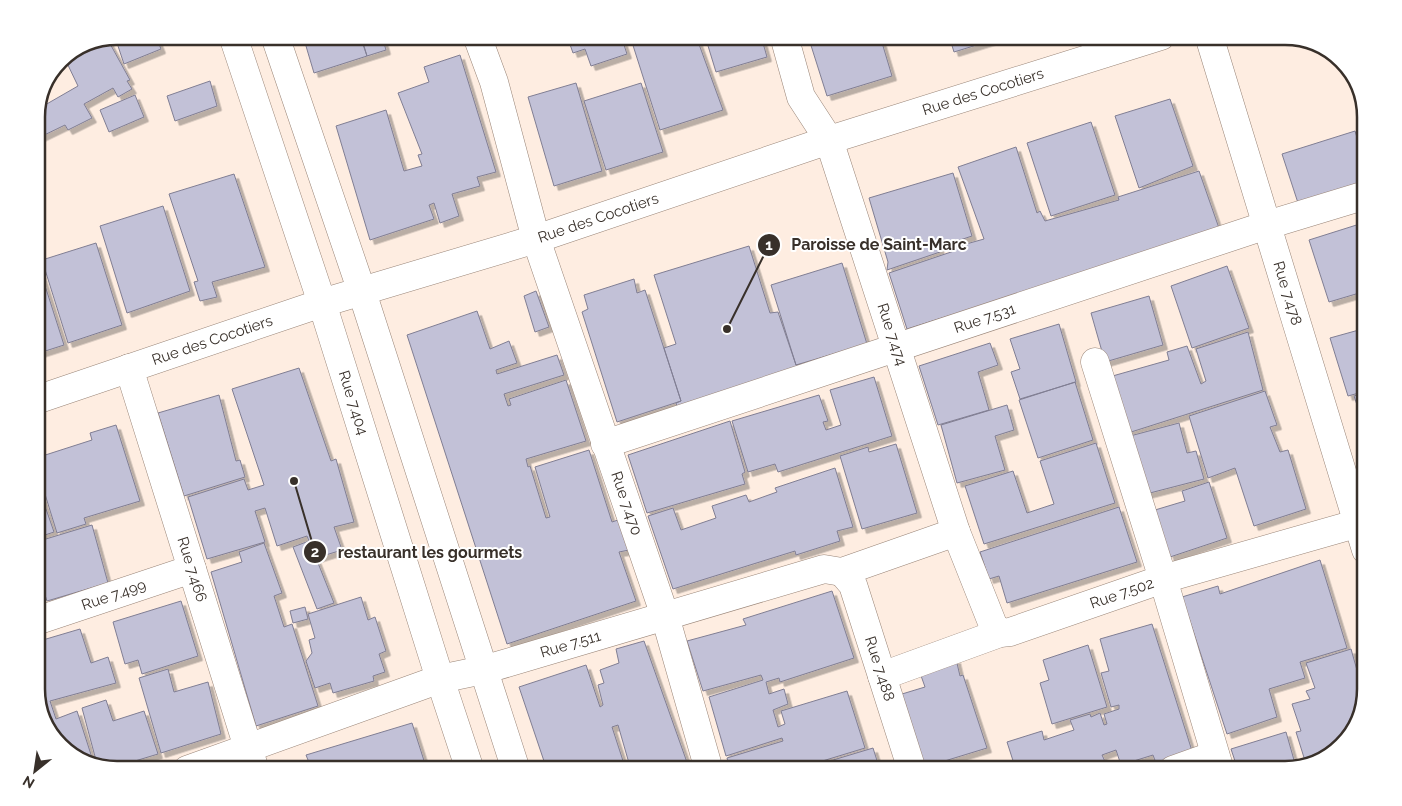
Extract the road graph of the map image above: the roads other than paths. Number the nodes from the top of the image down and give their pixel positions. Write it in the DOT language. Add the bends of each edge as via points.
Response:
graph roads {
  1 [pos="236,45"];
  2 [pos="278,45"];
  3 [pos="480,45"];
  4 [pos="787,45"];
  5 [pos="1132,45"];
  6 [pos="1212,45"];
  7 [pos="829,140"];
  8 [pos="1357,198"];
  9 [pos="1267,225"];
  10 [pos="536,239"];
  11 [pos="362,292"];
  12 [pos="322,303"];
  13 [pos="897,348"];
  14 [pos="1095,362"];
  15 [pos="129,368"];
  16 [pos="45,397"];
  17 [pos="605,444"];
  18 [pos="1357,506"];
  19 [pos="1357,523"];
  20 [pos="956,532"];
  21 [pos="192,569"];
  22 [pos="842,572"];
  23 [pos="1163,579"];
  24 [pos="665,616"];
  25 [pos="45,618"];
  26 [pos="1000,633"];
  27 [pos="483,670"];
  28 [pos="882,676"];
  29 [pos="440,679"];
  30 [pos="252,759"];
  31 [pos="467,761"];
  32 [pos="513,761"];
  33 [pos="706,761"];
  34 [pos="909,761"];
  35 [pos="1218,761"];
  1 -- 12 [label="street, Rue 7.404"];
  2 -- 11 [label="street"];
  3 -- 10 [label="street, Rue 7.470" via="494,82"];
  4 -- 7 [label="street, Rue 7.474" via="801,97"];
  5 -- 7 [label="street, Rue des Cocotiers"];
  6 -- 9 [label="street, Rue 7.478"];
  7 -- 10 [label="street, Rue des Cocotiers"];
  7 -- 13 [label="street, Rue 7.474"];
  8 -- 9 [label="street, Rue 7.531"];
  9 -- 13 [label="street, Rue 7.531"];
  9 -- 18 [label="street, Rue 7.478"];
  10 -- 11 [label="street, Rue des Cocotiers"];
  10 -- 17 [label="street, Rue 7.470"];
  11 -- 12 [label="street, Rue des Cocotiers"];
  11 -- 27 [label="street"];
  12 -- 15 [label="street, Rue des Cocotiers"];
  12 -- 29 [label="street, Rue 7.404"];
  13 -- 17 [label="street, Rue 7.531"];
  13 -- 20 [label="street, Rue 7.474"];
  14 -- 23 [label="street"];
  15 -- 16 [label="street, Rue des Cocotiers"];
  15 -- 21 [label="street, Rue 7.466"];
  17 -- 24 [label="street, Rue 7.470"];
  19 -- 23 [label="street, Rue 7.502"];
  20 -- 22 [label="street, Rue 7.511"];
  20 -- 26 [label="street, Rue 7.474" via="993,625"];
  21 -- 25 [label="street, Rue 7.499"];
  21 -- 30 [label="street, Rue 7.466"];
  22 -- 24 [label="street, Rue 7.511" via="824,569"];
  22 -- 28 [label="street, Rue 7.488" via="853,585"];
  23 -- 26 [label="street, Rue 7.502"];
  23 -- 35 [label="street"];
  24 -- 27 [label="street, Rue 7.511"];
  24 -- 33 [label="street, Rue 7.470"];
  26 -- 28 [label="street, Rue 7.502"];
  27 -- 29 [label="street, Rue 7.511"];
  27 -- 32 [label="street"];
  28 -- 34 [label="street, Rue 7.488"];
  29 -- 30 [label="street, Rue 7.511"];
  29 -- 31 [label="street, Rue 7.404"];
}
